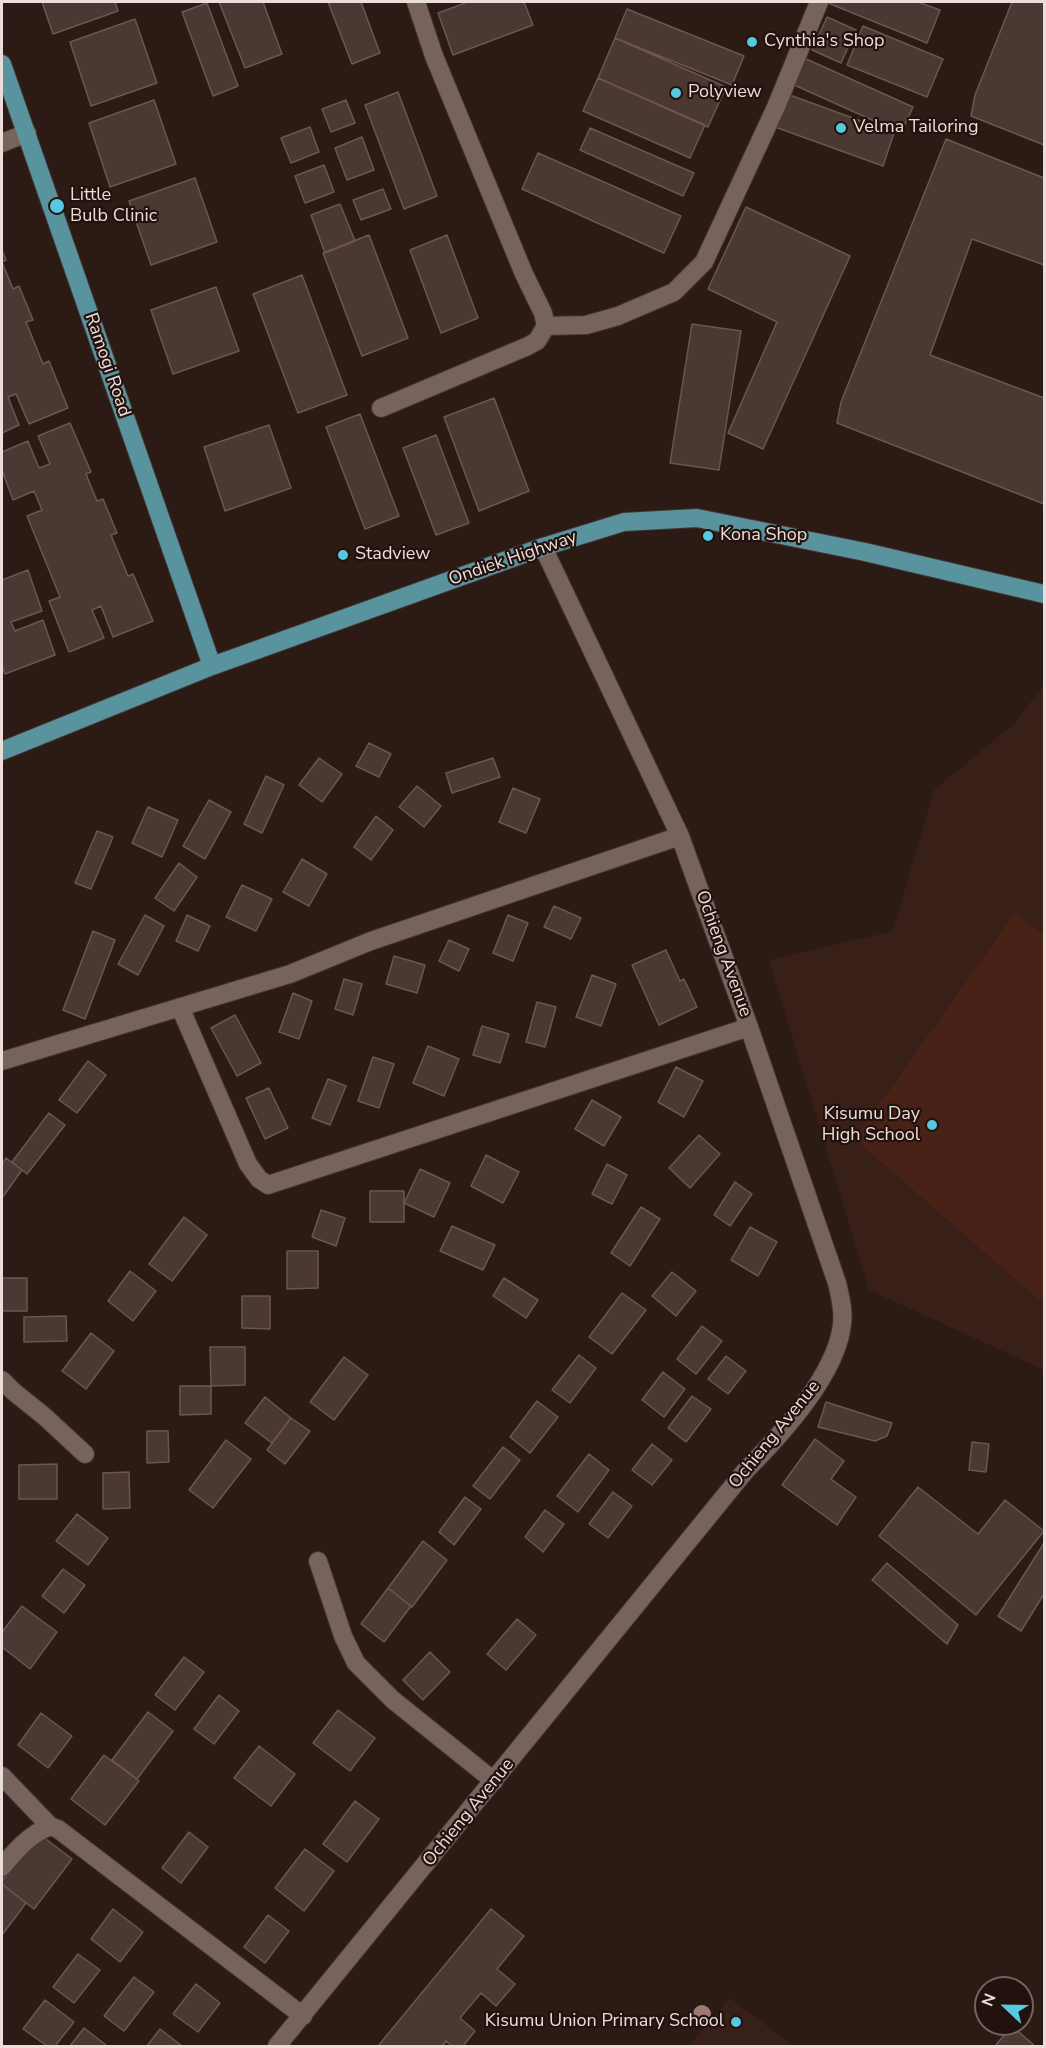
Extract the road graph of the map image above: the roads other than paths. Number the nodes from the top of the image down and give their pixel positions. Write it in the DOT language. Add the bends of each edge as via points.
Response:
graph roads {
  1 [pos="416,2"];
  2 [pos="819,2"];
  3 [pos="2,64"];
  4 [pos="27,133"];
  5 [pos="2,143"];
  6 [pos="546,326"];
  7 [pos="381,408"];
  8 [pos="543,547"];
  9 [pos="1044,594"];
  10 [pos="212,666"];
  11 [pos="2,751"];
  12 [pos="680,836"];
  13 [pos="180,1006"];
  14 [pos="749,1027"];
  15 [pos="2,1061"];
  16 [pos="2,1380"];
  17 [pos="85,1454"];
  18 [pos="318,1562"];
  19 [pos="2,1776"];
  20 [pos="494,1781"];
  21 [pos="51,1826"];
  22 [pos="2,1867"];
  23 [pos="303,2016"];
  24 [pos="278,2046"];
  1 -- 6 [label="street" via="434,56"];
  2 -- 6 [label="street" via="776,107 704,262 674,291 618,316 586,325"];
  3 -- 4 [label="main road, Ramogi Road"];
  4 -- 5 [label="street"];
  4 -- 10 [label="main road, Ramogi Road"];
  6 -- 7 [label="street" via="537,341 528,346"];
  8 -- 9 [label="main road, Ondiek Highway" via="624,522 697,518"];
  8 -- 10 [label="main road, Ondiek Highway"];
  8 -- 12 [label="street, Ochieng Avenue"];
  10 -- 11 [label="main road, Ondiek Highway"];
  12 -- 13 [label="street" via="371,941 290,974"];
  12 -- 14 [label="street, Ochieng Avenue"];
  13 -- 14 [label="street" via="248,1164 268,1185"];
  13 -- 15 [label="street"];
  14 -- 20 [label="street, Ochieng Avenue" via="837,1283 843,1323 838,1346 830,1365 789,1422"];
  16 -- 17 [label="street"];
  18 -- 20 [label="street" via="356,1663 393,1700"];
  19 -- 21 [label="street"];
  20 -- 23 [label="street, Ochieng Avenue"];
  21 -- 22 [label="street" via="20,1845"];
  21 -- 23 [label="street"];
  23 -- 24 [label="street, Ochieng Avenue"];
}
